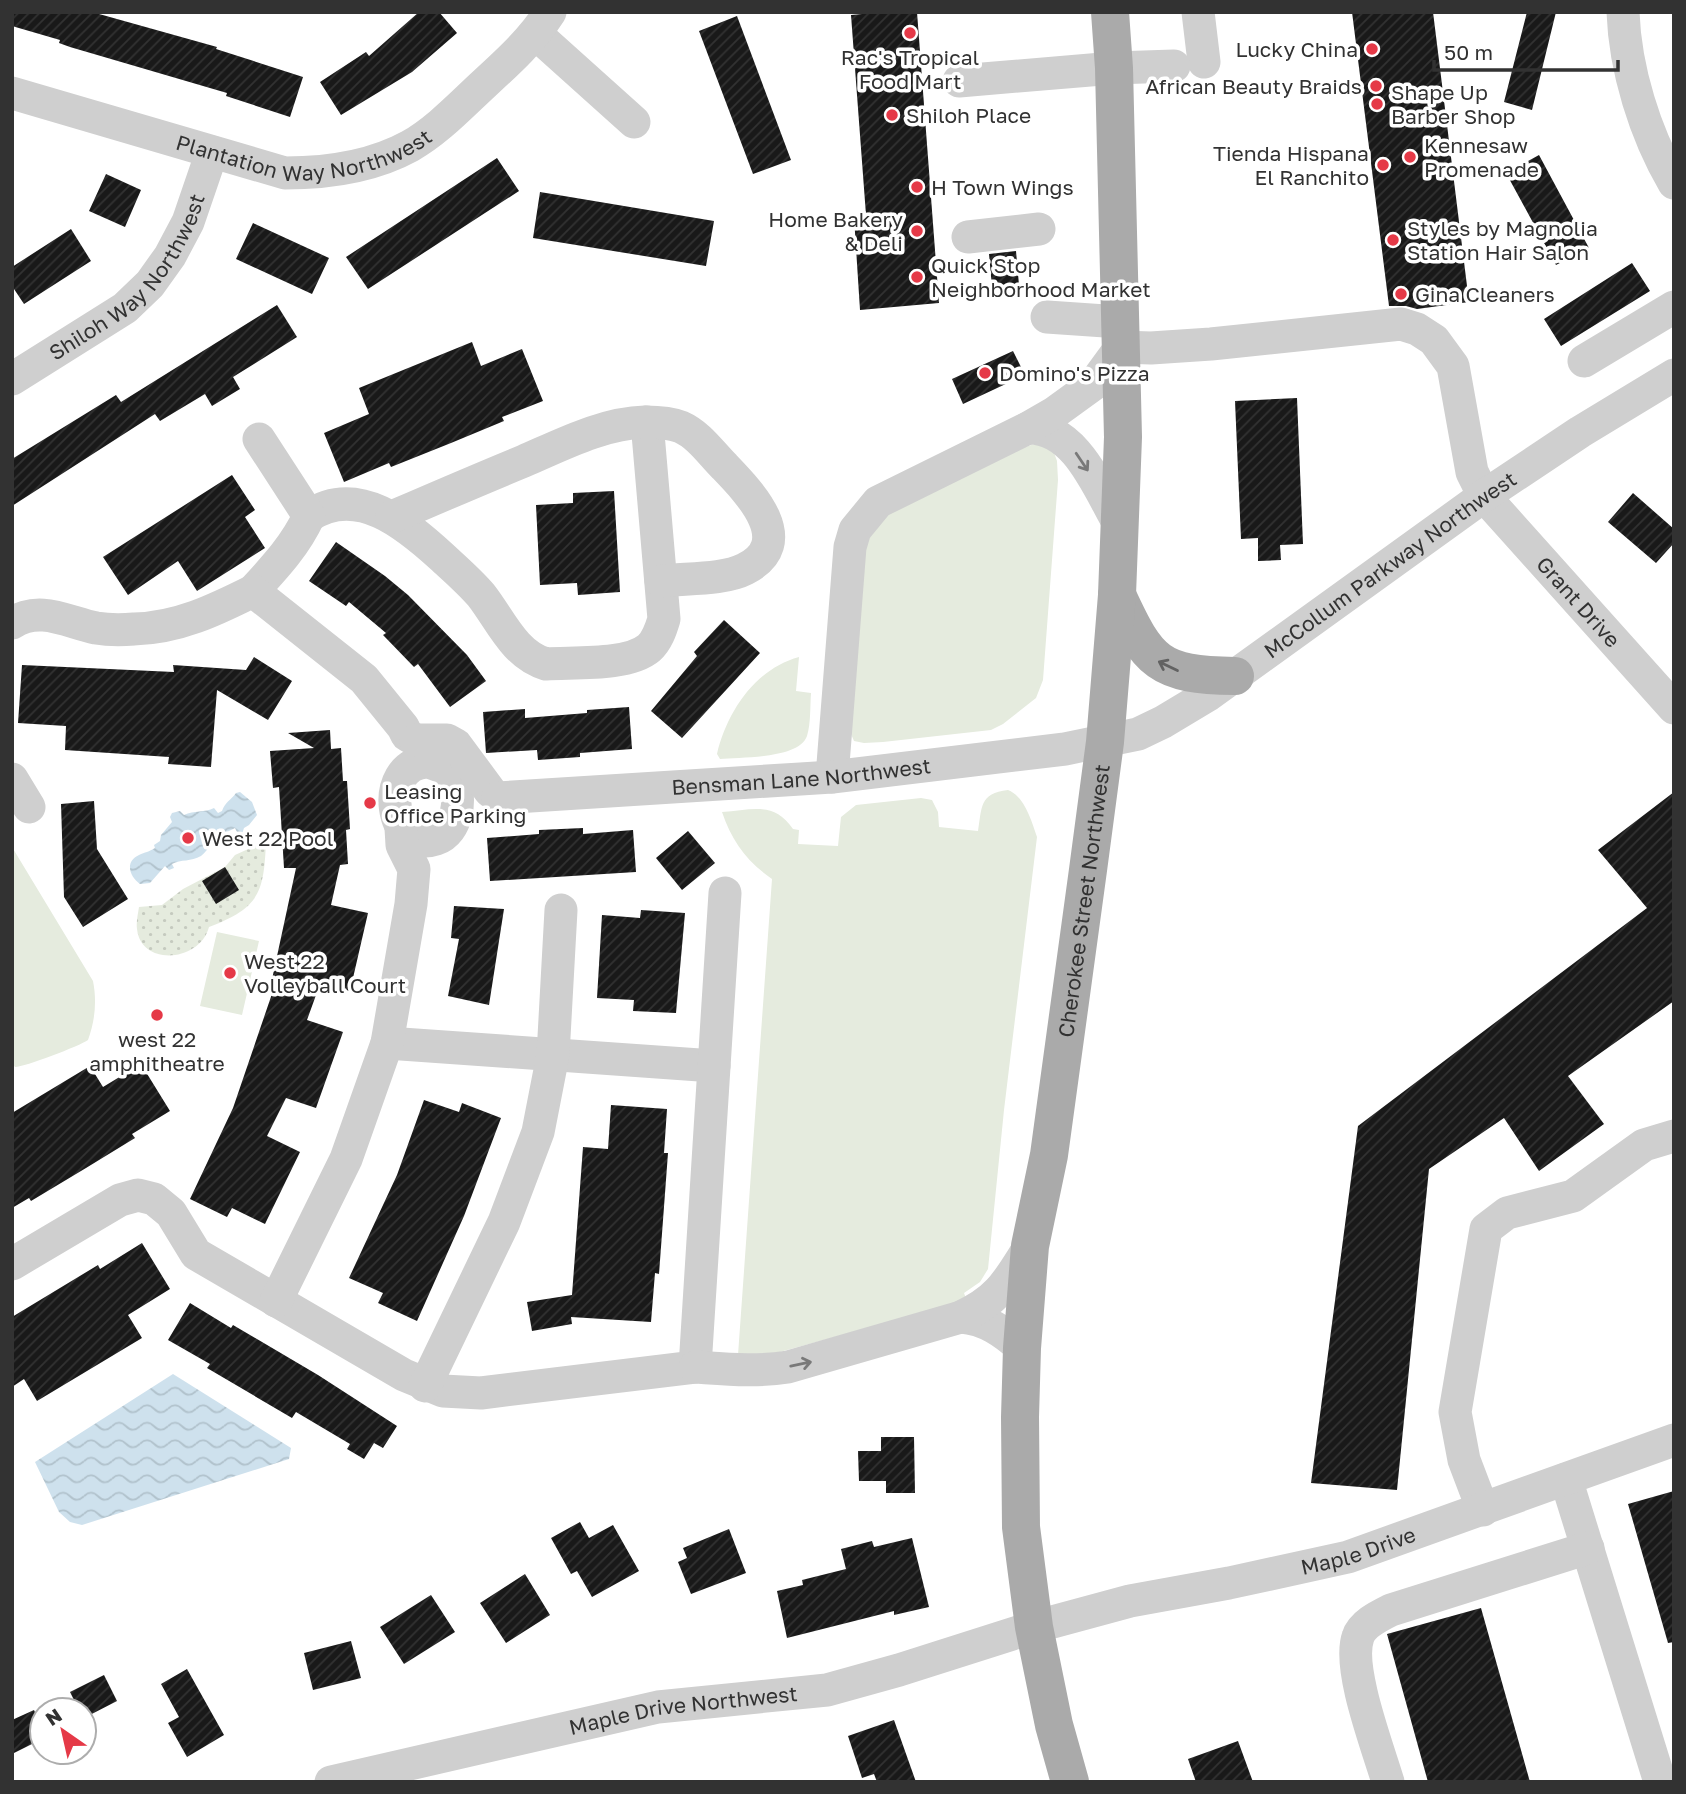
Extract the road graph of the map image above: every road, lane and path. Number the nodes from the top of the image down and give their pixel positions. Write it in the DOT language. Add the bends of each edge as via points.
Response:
graph roads {
  1 [pos="1110,12"];
  2 [pos="1198,12"];
  3 [pos="1623,12"];
  4 [pos="543,23"];
  5 [pos="1114,68"];
  6 [pos="959,81"];
  7 [pos="12,93"];
  8 [pos="634,122"];
  9 [pos="212,152"];
  10 [pos="1674,183"];
  11 [pos="1039,229"];
  12 [pos="968,237"];
  13 [pos="1674,307"];
  14 [pos="1047,317"];
  15 [pos="1120,335"];
  16 [pos="1584,361"];
  17 [pos="1674,375"];
  18 [pos="12,379"];
  19 [pos="647,422"];
  20 [pos="1028,428"];
  21 [pos="259,439"];
  22 [pos="1484,496"];
  23 [pos="309,516"];
  24 [pos="392,517"];
  25 [pos="1119,524"];
  26 [pos="661,581"];
  27 [pos="253,591"];
  28 [pos="1117,595"];
  29 [pos="12,623"];
  30 [pos="1235,676"];
  31 [pos="1674,708"];
  32 [pos="412,737"];
  33 [pos="1105,742"];
  34 [pos="447,772"];
  35 [pos="400,775"];
  36 [pos="832,777"];
  37 [pos="12,779"];
  38 [pos="494,794"];
  39 [pos="29,807"];
  40 [pos="401,828"];
  41 [pos="446,830"];
  42 [pos="414,869"];
  43 [pos="725,893"];
  44 [pos="561,911"];
  45 [pos="387,1043"];
  46 [pos="553,1055"];
  47 [pos="714,1066"];
  48 [pos="1674,1136"];
  49 [pos="1030,1246"];
  50 [pos="12,1264"];
  51 [pos="276,1301"];
  52 [pos="961,1317"];
  53 [pos="1022,1348"];
  54 [pos="695,1367"];
  55 [pos="425,1386"];
  56 [pos="1674,1440"];
  57 [pos="1566,1479"];
  58 [pos="1483,1510"];
  59 [pos="1588,1548"];
  60 [pos="1034,1627"];
  61 [pos="335,1781"];
  62 [pos="1070,1782"];
  63 [pos="1388,1782"];
  64 [pos="1660,1782"];
  1 -- 5 [label="main road, Cherokee Street Northwest"];
  2 -- 5 [label="street" via="1189,64"];
  3 -- 10 [label="street" via="1639,98"];
  4 -- 8 [label="street"];
  4 -- 9 [label="street, Plantation Way Northwest" via="437,127 410,146 377,160 324,173 285,173"];
  5 -- 6 [label="street"];
  5 -- 15 [label="main road, Cherokee Street Northwest"];
  7 -- 9 [label="street, Plantation Way Northwest"];
  9 -- 18 [label="street, Shiloh Way Northwest" via="188,222 150,284 125,308"];
  11 -- 12 [label="street"];
  13 -- 16 [label="street"];
  14 -- 15 [label="street, Grant Drive"];
  15 -- 20 [label="street" via="1094,384"];
  15 -- 22 [label="street, Grant Drive" via="1151,348 1401,324 1417,329 1434,340 1453,366 1472,472"];
  15 -- 25 [label="main road, Cherokee Street Northwest" via="1123,437"];
  17 -- 22 [label="street, McCollum Parkway Northwest"];
  19 -- 24 [label="street" via="610,427 572,440"];
  19 -- 26 [label="street"];
  19 -- 26 [label="street" via="681,427 696,436 761,507 767,524 764,552 746,569"];
  20 -- 25 [label="street, one-way" via="1045,429 1069,445"];
  20 -- 36 [label="street" via="878,502 855,530"];
  21 -- 23 [label="street"];
  22 -- 30 [label="street, McCollum Parkway Northwest"];
  22 -- 31 [label="street, Grant Drive"];
  23 -- 24 [label="street" via="320,508 347,503"];
  23 -- 27 [label="street" via="286,556"];
  24 -- 26 [label="street" via="480,594 525,653 546,664 629,659 649,648 664,619"];
  25 -- 28 [label="main road, Cherokee Street Northwest"];
  27 -- 29 [label="street" via="190,620 146,628 100,629 35,614"];
  27 -- 32 [label="street" via="364,679"];
  30 -- 28 [label="main road, one-way" via="1191,674 1161,663 1141,643"];
  28 -- 33 [label="main road, Cherokee Street Northwest"];
  30 -- 33 [label="street, McCollum Parkway Northwest" via="1163,722"];
  32 -- 34 [label="street"];
  32 -- 35 [label="street" via="401,746"];
  32 -- 38 [label="street" via="456,745"];
  33 -- 36 [label="street, Bensman Lane Northwest"];
  33 -- 49 [label="main road, Cherokee Street Northwest" via="1049,1155"];
  34 -- 35 [label="street" via="427,762"];
  34 -- 38 [label="street"];
  34 -- 41 [label="street" via="457,811"];
  35 -- 40 [label="street" via="396,788"];
  36 -- 38 [label="street, Bensman Lane Northwest"];
  37 -- 39 [label="street"];
  38 -- 41 [label="street" via="476,814"];
  40 -- 41 [label="street" via="412,838 426,841"];
  40 -- 42 [label="street" via="402,845"];
  41 -- 42 [label="street"];
  42 -- 45 [label="street"];
  43 -- 47 [label="street"];
  44 -- 46 [label="street"];
  45 -- 46 [label="street"];
  45 -- 51 [label="street" via="346,1159"];
  46 -- 47 [label="street"];
  46 -- 55 [label="street" via="538,1132 504,1222"];
  47 -- 54 [label="street"];
  48 -- 58 [label="street" via="1644,1146 1573,1196 1507,1213 1486,1229 1455,1412 1464,1460"];
  49 -- 52 [label="street" via="995,1297"];
  49 -- 53 [label="main road, Cherokee Street Northwest"];
  50 -- 51 [label="street" via="120,1200 138,1195 153,1199 171,1213 196,1254"];
  51 -- 55 [label="street"];
  52 -- 53 [label="street" via="996,1328"];
  54 -- 52 [label="street, one-way" via="788,1367"];
  53 -- 60 [label="main road, Cherokee Street Northwest" via="1018,1484"];
  54 -- 55 [label="street" via="481,1393"];
  56 -- 57 [label="street, Maple Drive"];
  57 -- 58 [label="street, Maple Drive"];
  57 -- 59 [label="street"];
  58 -- 60 [label="street, Maple Drive" via="1348,1557 1130,1601"];
  59 -- 63 [label="street" via="1391,1610 1373,1619 1358,1635 1354,1654 1357,1675"];
  59 -- 64 [label="street"];
  60 -- 61 [label="street, Maple Drive Northwest" via="827,1690 658,1707"];
  60 -- 62 [label="main road, Cherokee Street Northwest"];
}
